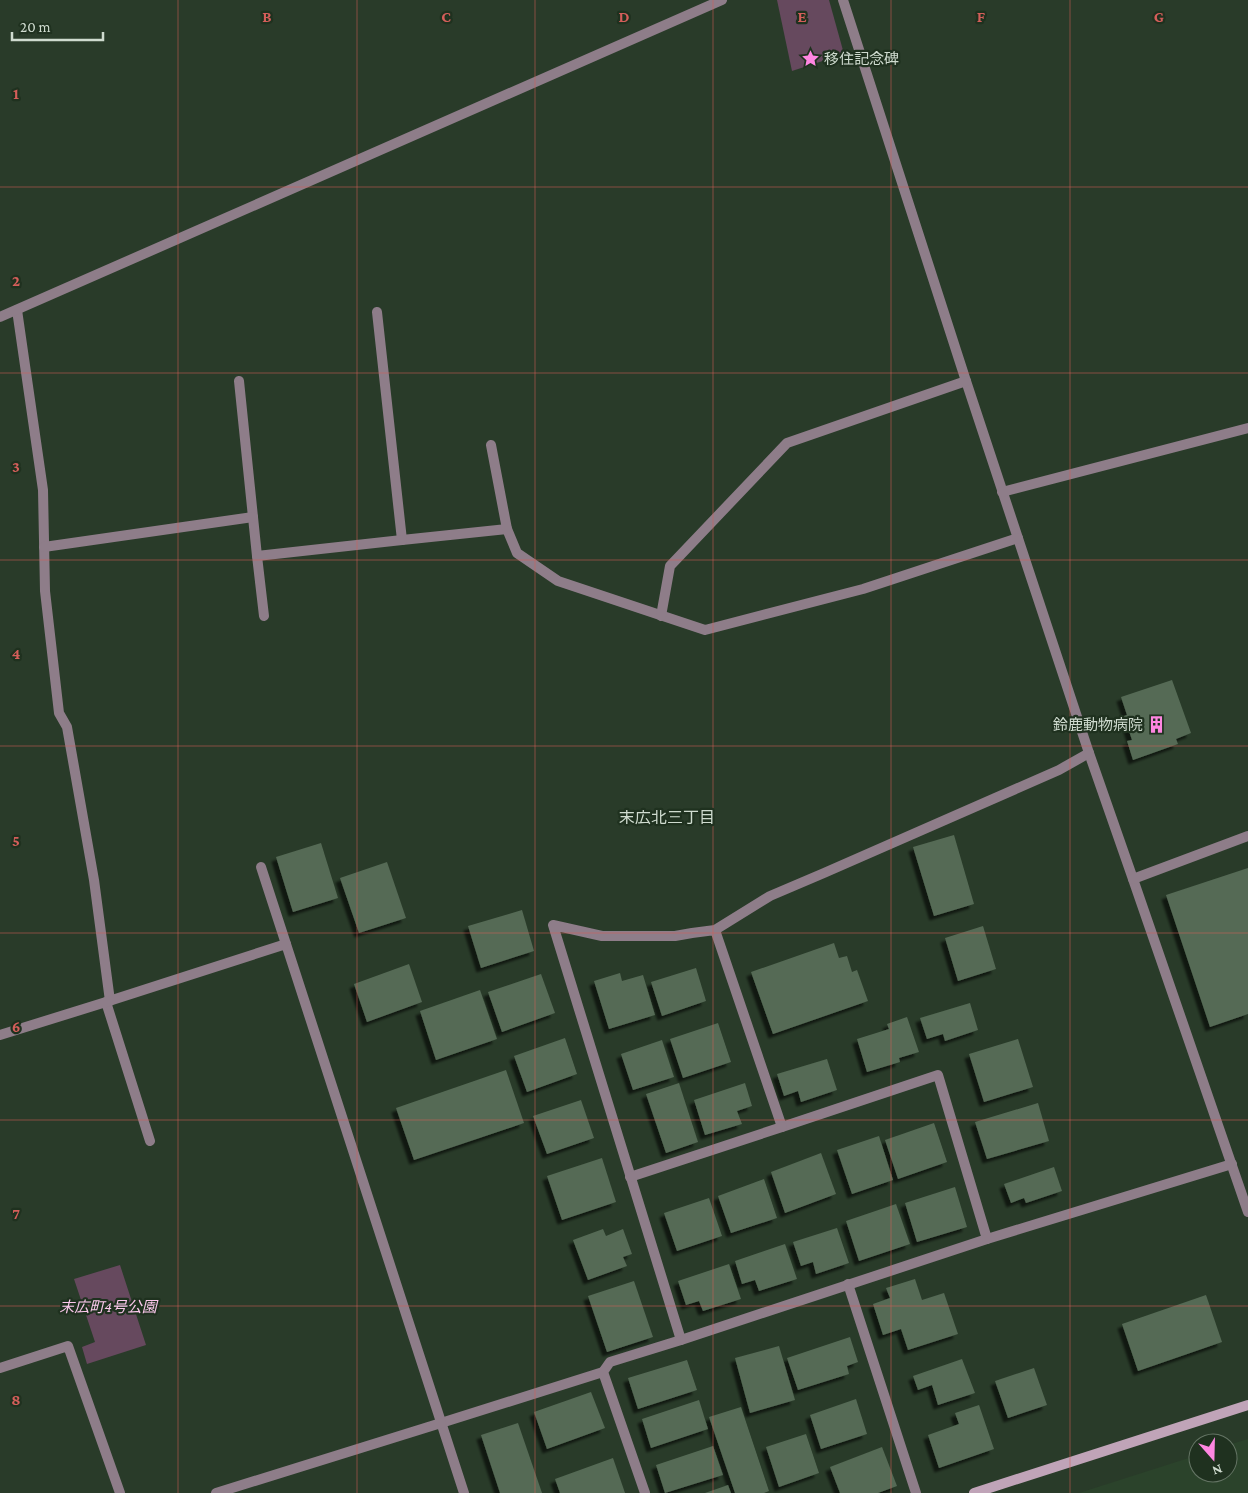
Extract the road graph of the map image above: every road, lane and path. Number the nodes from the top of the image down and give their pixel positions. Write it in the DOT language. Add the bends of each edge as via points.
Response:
graph roads {
  1 [pos="722,0"];
  2 [pos="843,0"];
  3 [pos="17,310"];
  4 [pos="377,312"];
  5 [pos="0,317"];
  6 [pos="239,381"];
  7 [pos="966,381"];
  8 [pos="1248,428"];
  9 [pos="491,445"];
  10 [pos="1002,492"];
  11 [pos="253,517"];
  12 [pos="507,529"];
  13 [pos="1018,538"];
  14 [pos="402,540"];
  15 [pos="44,547"];
  16 [pos="256,556"];
  17 [pos="264,616"];
  18 [pos="661,616"];
  19 [pos="1089,753"];
  20 [pos="1248,836"];
  21 [pos="261,868"];
  22 [pos="1134,879"];
  23 [pos="715,930"];
  24 [pos="286,944"];
  25 [pos="108,1001"];
  26 [pos="0,1035"];
  27 [pos="782,1127"];
  28 [pos="150,1141"];
  29 [pos="1232,1164"];
  30 [pos="630,1177"];
  31 [pos="1248,1212"];
  32 [pos="987,1239"];
  33 [pos="848,1284"];
  34 [pos="680,1340"];
  35 [pos="0,1368"];
  36 [pos="604,1372"];
  37 [pos="1248,1405"];
  38 [pos="441,1423"];
  39 [pos="120,1493"];
  40 [pos="216,1493"];
  41 [pos="464,1493"];
  42 [pos="645,1493"];
  43 [pos="916,1493"];
  44 [pos="974,1493"];
  1 -- 3 [label="street"];
  2 -- 7 [label="street"];
  3 -- 5 [label="street"];
  3 -- 15 [label="street" via="43,490"];
  4 -- 14 [label="street"];
  6 -- 11 [label="street"];
  7 -- 10 [label="street"];
  7 -- 18 [label="street" via="787,442 670,566"];
  8 -- 10 [label="street"];
  9 -- 12 [label="street"];
  10 -- 13 [label="street"];
  11 -- 15 [label="street"];
  11 -- 16 [label="street"];
  12 -- 14 [label="street"];
  12 -- 18 [label="street" via="517,553 558,581"];
  13 -- 18 [label="street" via="863,589 705,630"];
  13 -- 19 [label="street"];
  14 -- 16 [label="street"];
  15 -- 25 [label="street" via="45,591 60,713 67,727 94,880"];
  16 -- 17 [label="street"];
  19 -- 22 [label="street"];
  19 -- 23 [label="street" via="1059,770 770,896"];
  20 -- 22 [label="street"];
  21 -- 24 [label="street"];
  22 -- 29 [label="street"];
  23 -- 27 [label="street"];
  23 -- 30 [label="street" via="675,936 602,936 553,925"];
  24 -- 25 [label="street"];
  24 -- 38 [label="street"];
  25 -- 26 [label="street"];
  25 -- 28 [label="street"];
  27 -- 30 [label="street"];
  27 -- 32 [label="street" via="938,1075"];
  29 -- 31 [label="street"];
  29 -- 32 [label="street"];
  30 -- 34 [label="street"];
  32 -- 33 [label="street"];
  33 -- 34 [label="street"];
  33 -- 43 [label="street"];
  34 -- 36 [label="street" via="610,1362"];
  35 -- 39 [label="street" via="68,1346"];
  36 -- 38 [label="street"];
  36 -- 42 [label="street"];
  37 -- 44 [label="street"];
  38 -- 40 [label="street"];
  38 -- 41 [label="street"];
}
